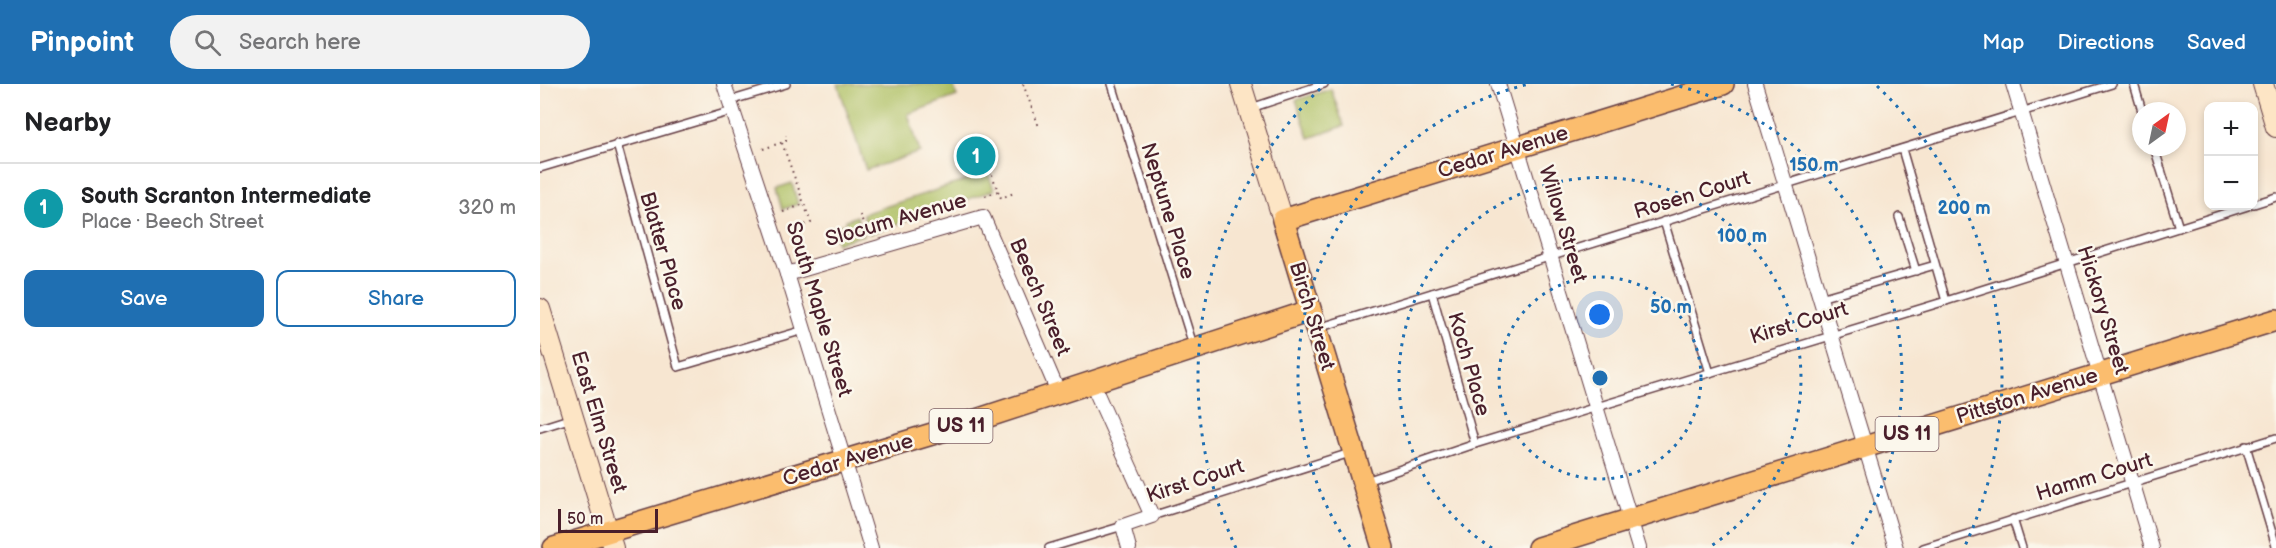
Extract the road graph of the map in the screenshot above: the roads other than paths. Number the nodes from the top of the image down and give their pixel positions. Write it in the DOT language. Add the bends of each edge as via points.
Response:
graph roads {
  1 [pos="724,84"];
  2 [pos="786,84"];
  3 [pos="1112,84"];
  4 [pos="1241,84"];
  5 [pos="1324,84"];
  6 [pos="1498,84"];
  7 [pos="1723,84"];
  8 [pos="1755,84"];
  9 [pos="2013,84"];
  10 [pos="2112,84"];
  11 [pos="2134,84"];
  12 [pos="2263,84"];
  13 [pos="2139,102"];
  14 [pos="731,106"];
  15 [pos="1248,109"];
  16 [pos="2021,112"];
  17 [pos="2276,126"];
  18 [pos="617,144"];
  19 [pos="1518,147"];
  20 [pos="1902,149"];
  21 [pos="2157,156"];
  22 [pos="540,168"];
  23 [pos="1785,184"];
  24 [pos="2276,196"];
  25 [pos="2258,202"];
  26 [pos="2236,210"];
  27 [pos="982,217"];
  28 [pos="1899,217"];
  29 [pos="1283,220"];
  30 [pos="1664,221"];
  31 [pos="2180,228"];
  32 [pos="1551,257"];
  33 [pos="2067,262"];
  34 [pos="1935,265"];
  35 [pos="1916,271"];
  36 [pos="787,274"];
  37 [pos="1432,293"];
  38 [pos="1820,298"];
  39 [pos="1946,301"];
  40 [pos="540,309"];
  41 [pos="1313,320"];
  42 [pos="2276,320"];
  43 [pos="804,330"];
  44 [pos="1831,334"];
  45 [pos="1194,349"];
  46 [pos="1710,373"];
  47 [pos="2101,374"];
  48 [pos="1092,383"];
  49 [pos="1059,394"];
  50 [pos="1596,406"];
  51 [pos="573,417"];
  52 [pos="540,428"];
  53 [pos="2276,438"];
  54 [pos="1475,444"];
  55 [pos="2246,446"];
  56 [pos="1865,447"];
  57 [pos="1354,452"];
  58 [pos="844,461"];
  59 [pos="1363,482"];
  60 [pos="2134,482"];
  61 [pos="1152,516"];
  62 [pos="1631,519"];
  63 [pos="2013,519"];
  64 [pos="1123,526"];
  65 [pos="610,540"];
  66 [pos="2276,546"];
  67 [pos="554,548"];
  68 [pos="871,548"];
  69 [pos="1049,548"];
  70 [pos="1130,548"];
  71 [pos="1383,548"];
  72 [pos="1538,548"];
  73 [pos="1640,548"];
  74 [pos="1896,548"];
  75 [pos="1923,548"];
  76 [pos="2022,548"];
  77 [pos="2152,548"];
  1 -- 14 [label="street, South Maple Street"];
  2 -- 14 [label="lane"];
  3 -- 45 [label="lane, Neptune Place"];
  4 -- 15 [label="street, Birch Street"];
  5 -- 15 [label="lane"];
  6 -- 19 [label="street, Willow Street"];
  7 -- 19 [label="main road, Cedar Avenue"];
  8 -- 23 [label="street"];
  9 -- 16 [label="street, Hickory Street"];
  10 -- 16 [label="lane, Rosen Court"];
  11 -- 13 [label="lane"];
  12 -- 17 [label="street"];
  14 -- 18 [label="lane"];
  14 -- 36 [label="street, South Maple Street"];
  15 -- 29 [label="street, Birch Street"];
  16 -- 20 [label="lane, Rosen Court"];
  16 -- 33 [label="street, Hickory Street"];
  18 -- 22 [label="lane"];
  18 -- 43 [label="lane, Blatter Place" via="678,367"];
  19 -- 29 [label="main road, Cedar Avenue"];
  19 -- 32 [label="street, Willow Street"];
  20 -- 23 [label="lane, Rosen Court"];
  20 -- 34 [label="lane"];
  21 -- 31 [label="lane"];
  23 -- 30 [label="lane, Rosen Court"];
  23 -- 38 [label="street"];
  24 -- 25 [label="lane"];
  26 -- 31 [label="lane, Kirst Court"];
  27 -- 36 [label="street, Slocum Avenue"];
  27 -- 49 [label="street, Beech Street"];
  28 -- 35 [label="lane"];
  29 -- 41 [label="main road, Birch Street"];
  30 -- 32 [label="lane, Rosen Court"];
  30 -- 46 [label="lane"];
  31 -- 33 [label="lane, Kirst Court"];
  32 -- 37 [label="lane, Rosen Court"];
  32 -- 50 [label="street, Willow Street"];
  33 -- 39 [label="lane, Kirst Court"];
  33 -- 47 [label="street, Hickory Street"];
  34 -- 35 [label="lane"];
  34 -- 39 [label="lane"];
  35 -- 38 [label="lane"];
  36 -- 43 [label="street, South Maple Street"];
  37 -- 41 [label="lane, Rosen Court"];
  37 -- 54 [label="lane, Koch Place"];
  38 -- 44 [label="street"];
  39 -- 44 [label="lane, Kirst Court"];
  40 -- 51 [label="street, East Elm Street"];
  41 -- 45 [label="main road, Cedar Avenue / US 11"];
  41 -- 57 [label="main road, Birch Street"];
  42 -- 47 [label="main road, Pittston Avenue / US 11"];
  43 -- 58 [label="street, South Maple Street"];
  44 -- 46 [label="lane, Kirst Court"];
  44 -- 56 [label="street"];
  45 -- 48 [label="main road, Cedar Avenue / US 11"];
  46 -- 50 [label="lane, Kirst Court"];
  47 -- 56 [label="main road, Pittston Avenue / US 11"];
  47 -- 60 [label="street, Hickory Street"];
  48 -- 49 [label="main road, Cedar Avenue / US 11"];
  48 -- 61 [label="street"];
  49 -- 58 [label="main road, Cedar Avenue / US 11"];
  50 -- 54 [label="lane, Kirst Court"];
  50 -- 62 [label="street, Willow Street"];
  51 -- 52 [label="lane"];
  51 -- 65 [label="street, East Elm Street"];
  53 -- 55 [label="lane, Hamm Court"];
  54 -- 59 [label="lane, Kirst Court"];
  55 -- 60 [label="lane, Hamm Court"];
  55 -- 66 [label="lane"];
  56 -- 62 [label="main road, Pittston Avenue / US 11"];
  56 -- 74 [label="street"];
  57 -- 59 [label="main road, Birch Street"];
  57 -- 61 [label="lane, Kirst Court"];
  58 -- 65 [label="main road, Cedar Avenue / US 11"];
  58 -- 68 [label="street, South Maple Street"];
  59 -- 71 [label="main road, Birch Street"];
  60 -- 63 [label="lane, Hamm Court"];
  60 -- 77 [label="street, Hickory Street"];
  61 -- 64 [label="street, Kirst Court"];
  62 -- 72 [label="main road, Pittston Avenue / US 11"];
  62 -- 73 [label="street, Willow Street"];
  63 -- 75 [label="lane, Hamm Court"];
  63 -- 76 [label="lane"];
  64 -- 69 [label="lane, Kirst Court"];
  64 -- 70 [label="street"];
  65 -- 67 [label="main road, Cedar Avenue / US 11"];
}
